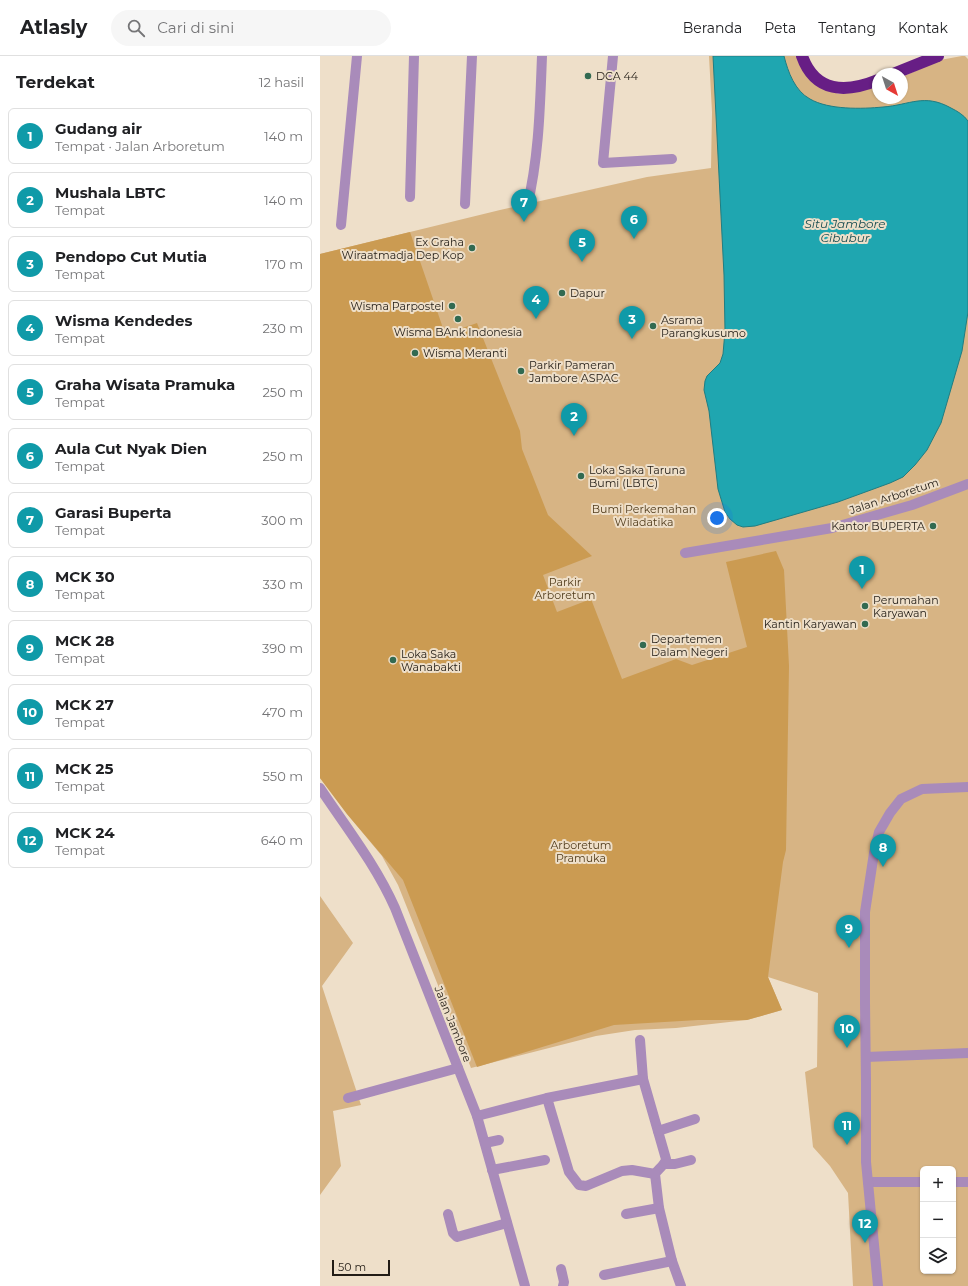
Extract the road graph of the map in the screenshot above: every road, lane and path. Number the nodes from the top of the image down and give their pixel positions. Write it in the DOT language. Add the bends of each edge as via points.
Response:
graph roads {
  1 [pos="357,56"];
  2 [pos="414,56"];
  3 [pos="472,56"];
  4 [pos="542,56"];
  5 [pos="613,56"];
  6 [pos="802,56"];
  7 [pos="938,56"];
  8 [pos="908,68"];
  9 [pos="872,82"];
  10 [pos="672,159"];
  11 [pos="410,197"];
  12 [pos="465,204"];
  13 [pos="527,207"];
  14 [pos="341,225"];
  15 [pos="968,484"];
  16 [pos="684,553"];
  17 [pos="968,787"];
  18 [pos="320,788"];
  19 [pos="640,1040"];
  20 [pos="968,1053"];
  21 [pos="866,1057"];
  22 [pos="458,1068"];
  23 [pos="643,1079"];
  24 [pos="348,1098"];
  25 [pos="546,1098"];
  26 [pos="477,1116"];
  27 [pos="695,1119"];
  28 [pos="658,1131"];
  29 [pos="499,1140"];
  30 [pos="485,1143"];
  31 [pos="544,1160"];
  32 [pos="691,1160"];
  33 [pos="665,1164"];
  34 [pos="492,1170"];
  35 [pos="655,1174"];
  36 [pos="868,1182"];
  37 [pos="920,1182"];
  38 [pos="956,1182"];
  39 [pos="968,1182"];
  40 [pos="659,1208"];
  41 [pos="448,1214"];
  42 [pos="626,1214"];
  43 [pos="507,1223"];
  44 [pos="672,1261"];
  45 [pos="561,1269"];
  46 [pos="604,1275"];
  47 [pos="525,1286"];
  48 [pos="563,1286"];
  49 [pos="682,1286"];
  50 [pos="878,1286"];
  1 -- 14 [label="street"];
  2 -- 11 [label="street"];
  3 -- 12 [label="street"];
  4 -- 13 [label="street" via="539,137"];
  5 -- 10 [label="street" via="603,163"];
  6 -- 9 [label="highway" via="814,76 827,86 842,88"];
  7 -- 8 [label="highway"];
  15 -- 16 [label="street, Jalan Arboretum" via="912,505 832,528"];
  17 -- 21 [label="street" via="922,789 910,794 901,799 879,832 865,912"];
  18 -- 22 [label="street, Jalan Jambore" via="359,845 391,900"];
  19 -- 23 [label="street"];
  20 -- 21 [label="street"];
  21 -- 36 [label="street"];
  22 -- 24 [label="street"];
  22 -- 26 [label="street, Jalan Jambore"];
  23 -- 25 [label="street"];
  23 -- 28 [label="street"];
  25 -- 26 [label="street"];
  25 -- 35 [label="street" via="569,1172 579,1185 586,1186 627,1170"];
  26 -- 30 [label="street, Jalan Jambore"];
  27 -- 28 [label="street"];
  28 -- 33 [label="street" via="666,1159"];
  29 -- 30 [label="street"];
  30 -- 34 [label="street, Jalan Jambore"];
  31 -- 34 [label="street"];
  32 -- 33 [label="street"];
  33 -- 35 [label="street"];
  34 -- 43 [label="street, Jalan Jambore"];
  35 -- 40 [label="street"];
  36 -- 37 [label="street"];
  36 -- 50 [label="street"];
  38 -- 39 [label="street"];
  40 -- 42 [label="street"];
  40 -- 44 [label="street"];
  41 -- 43 [label="street" via="453,1233 457,1237"];
  43 -- 47 [label="street, Jalan Jambore"];
  44 -- 46 [label="street"];
  44 -- 49 [label="street"];
  45 -- 48 [label="street"];
}
